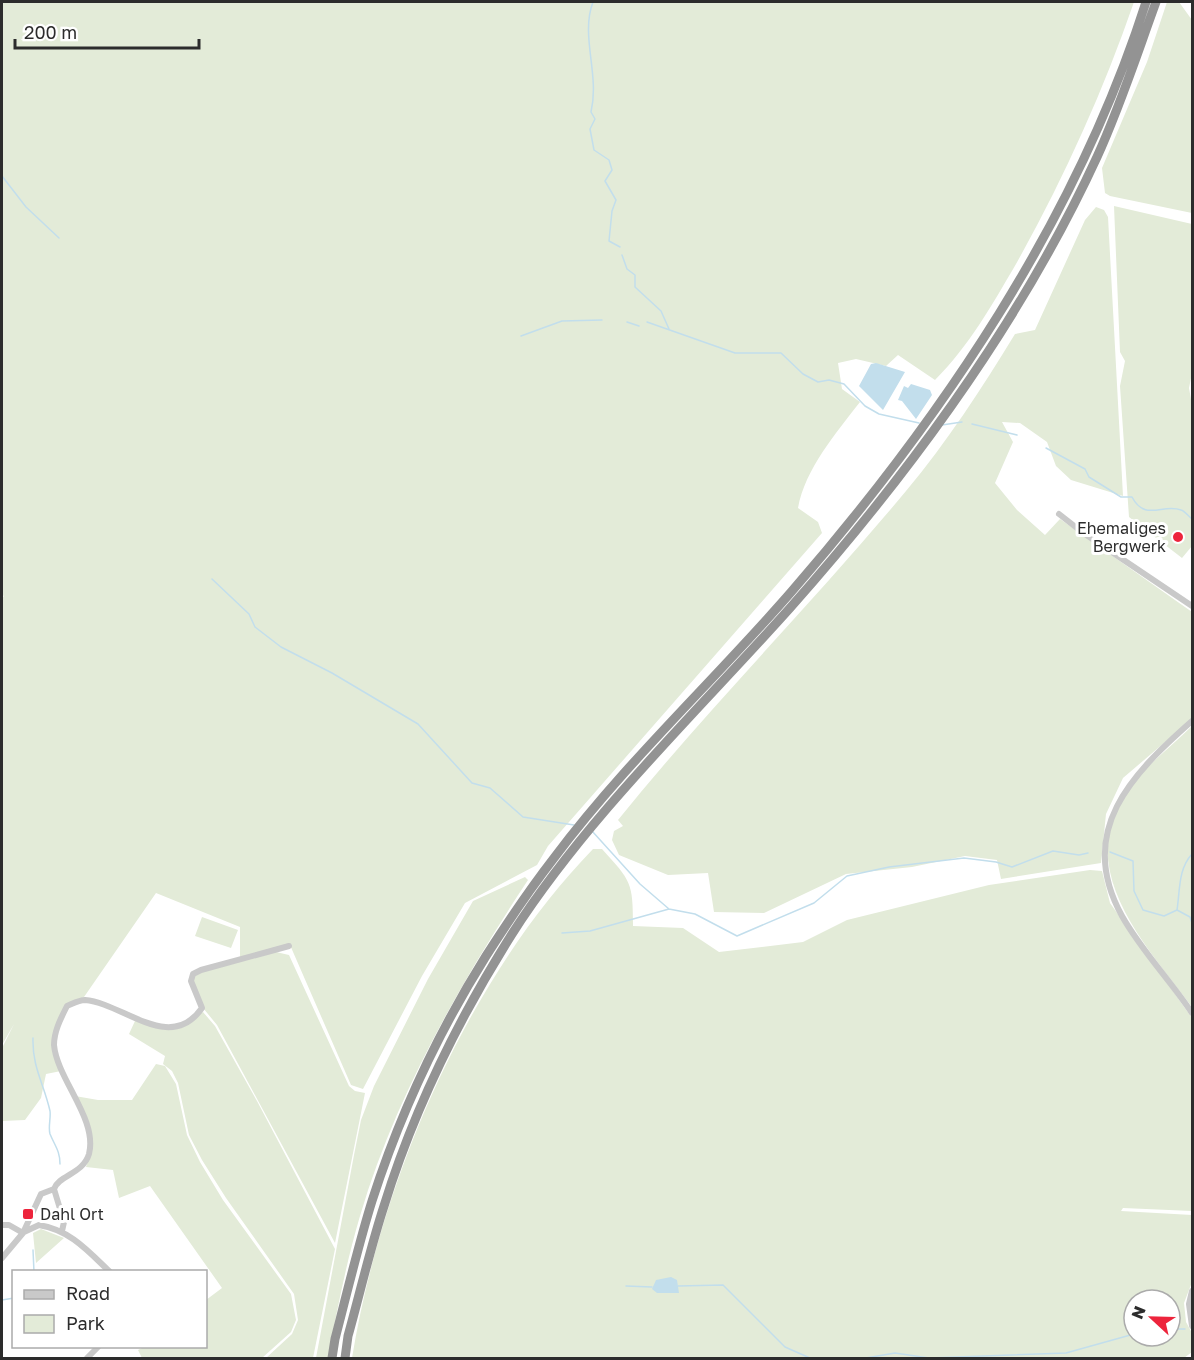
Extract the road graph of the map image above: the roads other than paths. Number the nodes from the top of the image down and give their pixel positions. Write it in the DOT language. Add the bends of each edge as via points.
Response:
graph roads {
  1 [pos="1146,2"];
  2 [pos="1156,2"];
  3 [pos="1059,514"];
  4 [pos="1192,606"];
  5 [pos="1192,721"];
  6 [pos="289,946"];
  7 [pos="1192,1012"];
  8 [pos="54,1189"];
  9 [pos="2,1226"];
  10 [pos="62,1231"];
  11 [pos="23,1233"];
  12 [pos="2,1258"];
  13 [pos="108,1270"];
  14 [pos="1192,1291"];
  15 [pos="1192,1326"];
  16 [pos="98,1348"];
  17 [pos="87,1359"];
  18 [pos="332,1359"];
  19 [pos="345,1359"];
  1 -- 18 [label="highway" via="1128,58 1066,195 1004,305 959,374 876,487 791,592 555,856 460,1002 400,1126 372,1201"];
  2 -- 19 [label="highway" via="1097,157 1014,310 964,386 886,492 790,608 564,863 489,972 412,1129 384,1204"];
  3 -- 4 [label="street"];
  5 -- 7 [label="street" via="1123,793 1110,819 1105,856 1110,887 1123,918"];
  6 -- 8 [label="street" via="193,974 191,981 202,1008 189,1022 175,1026 149,1025 109,1006 83,1000 67,1006 57,1026 54,1045 80,1110 90,1148 79,1170"];
  8 -- 10 [label="street" via="64,1222"];
  8 -- 11 [label="street" via="40,1196"];
  9 -- 11 [label="street" via="9,1225"];
  10 -- 11 [label="street" via="39,1225"];
  10 -- 13 [label="street"];
  11 -- 12 [label="street"];
  14 -- 15 [label="street"];
  16 -- 17 [label="street"];
}
